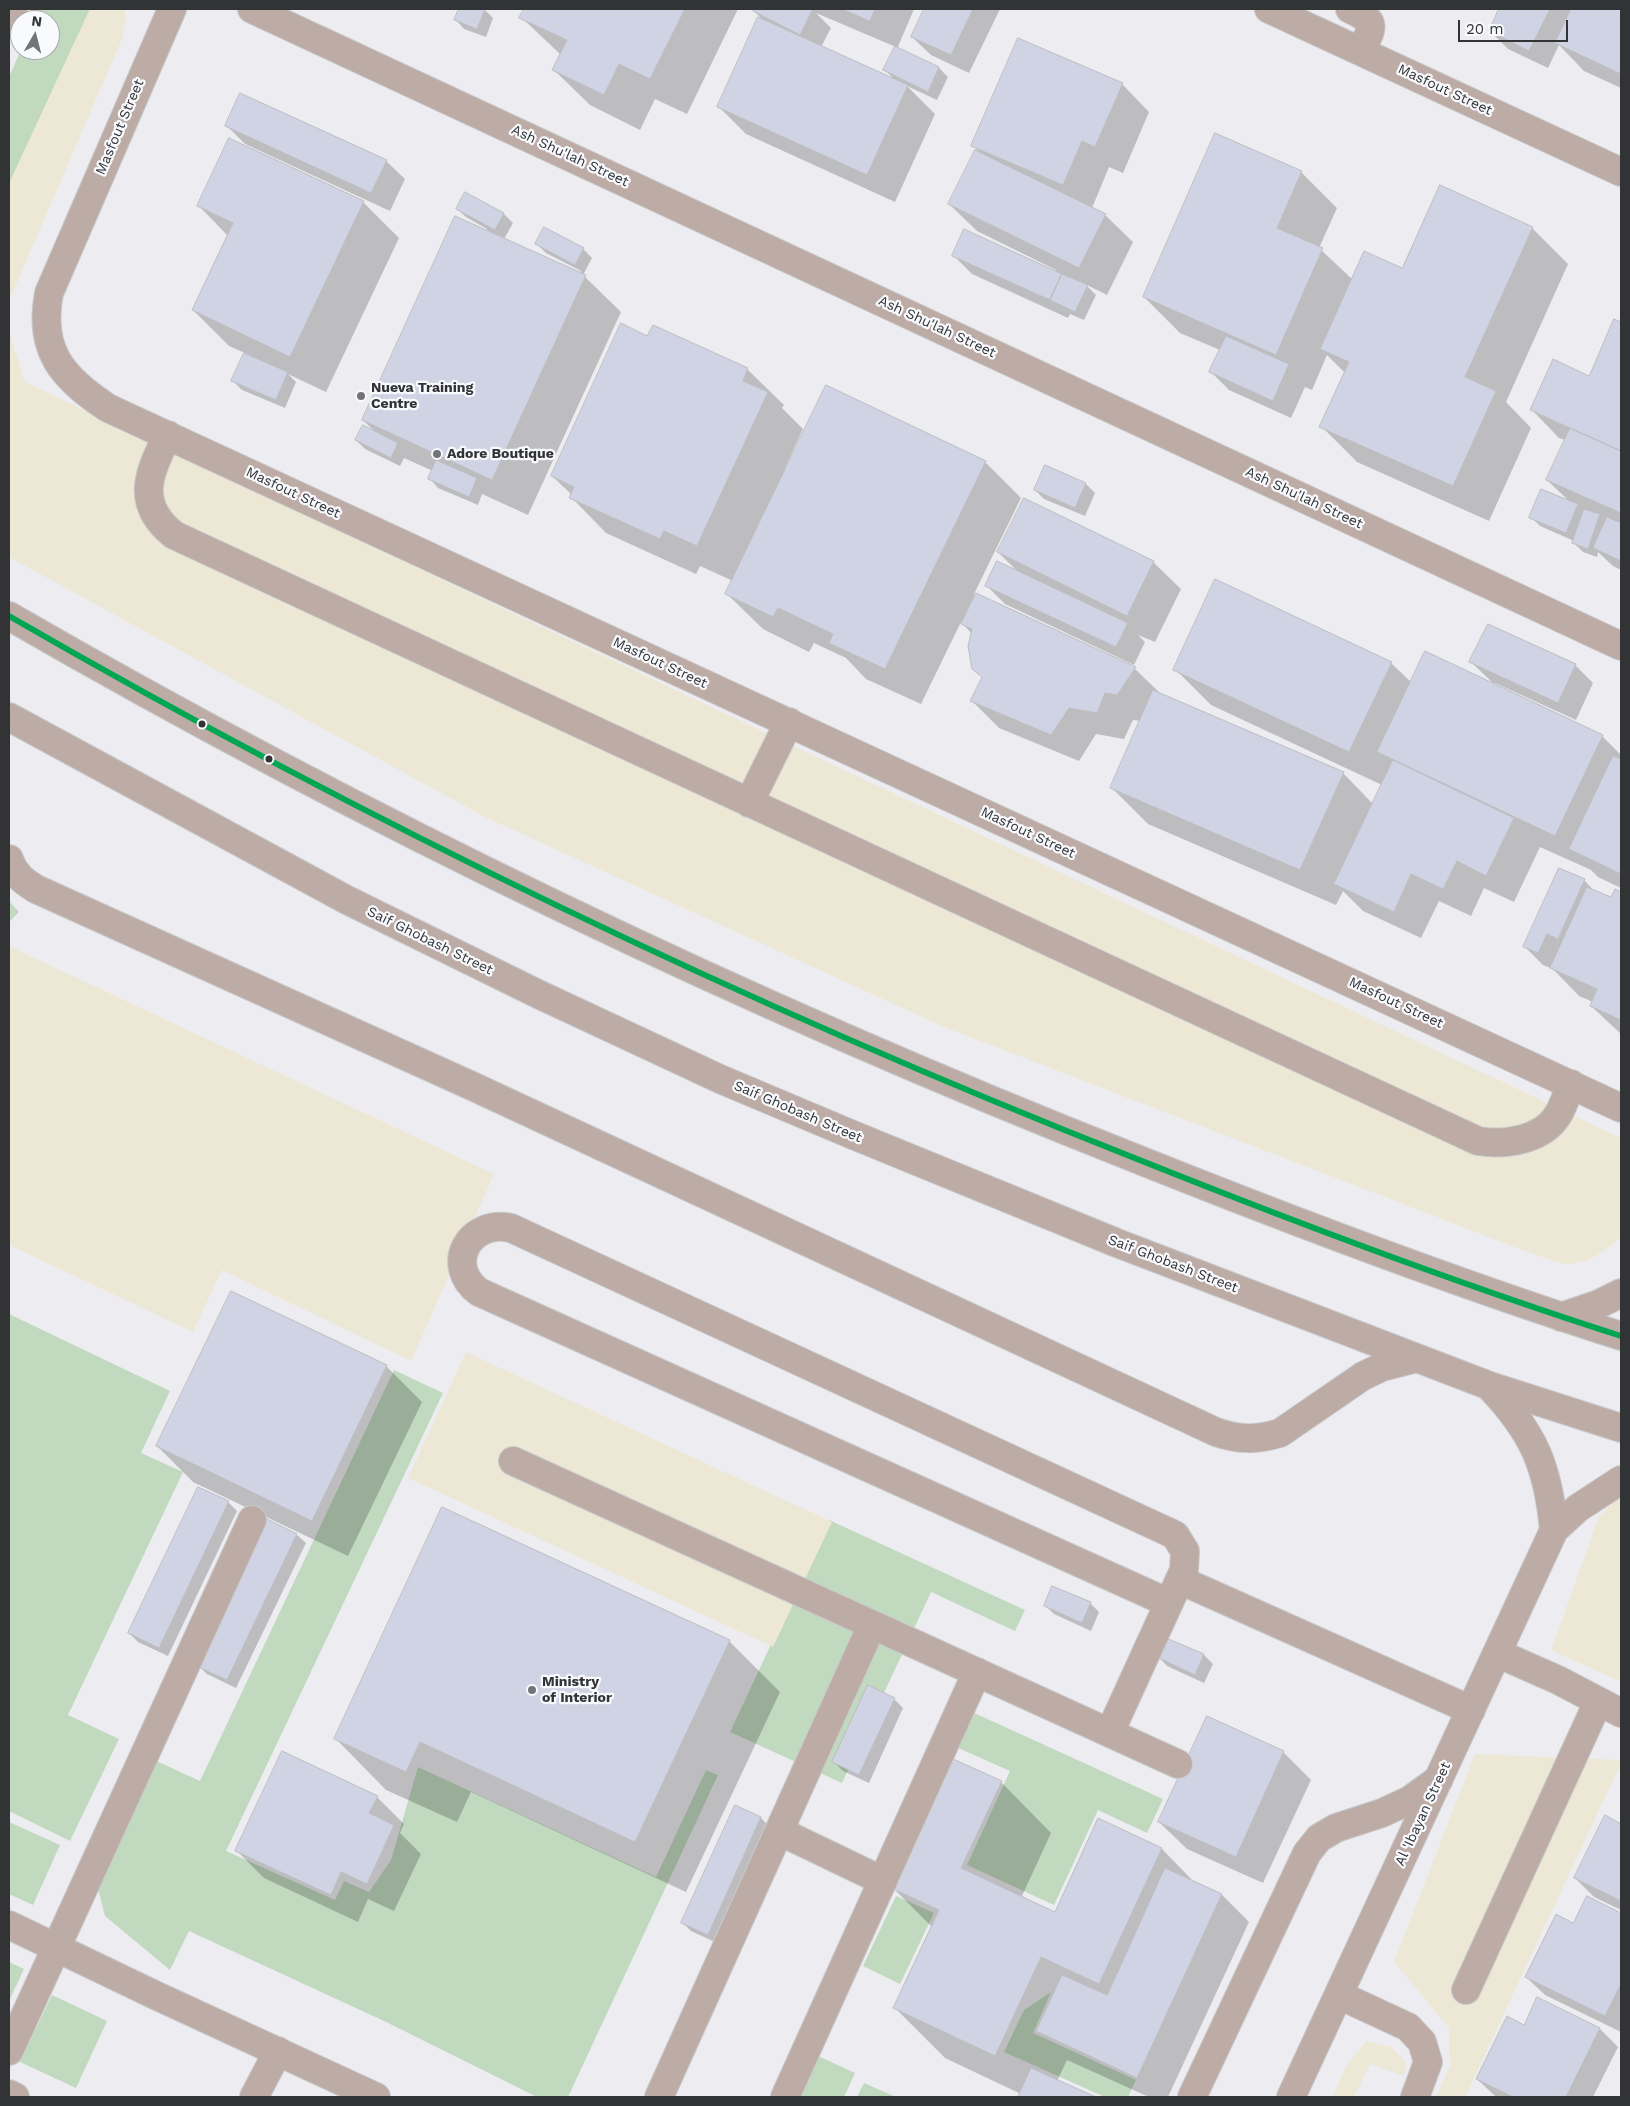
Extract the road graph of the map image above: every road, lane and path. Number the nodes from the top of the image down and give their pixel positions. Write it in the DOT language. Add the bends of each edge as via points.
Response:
graph roads {
  1 [pos="13,9"];
  2 [pos="172,9"];
  3 [pos="252,9"];
  4 [pos="1269,9"];
  5 [pos="1353,9"];
  6 [pos="9,18"];
  7 [pos="1361,51"];
  8 [pos="1621,172"];
  9 [pos="168,435"];
  10 [pos="9,616"];
  11 [pos="1621,646"];
  12 [pos="9,717"];
  13 [pos="788,722"];
  14 [pos="750,803"];
  15 [pos="9,860"];
  16 [pos="1571,1084"];
  17 [pos="1621,1108"];
  18 [pos="1621,1293"];
  19 [pos="1561,1317"];
  20 [pos="1621,1336"];
  21 [pos="1417,1358"];
  22 [pos="1490,1386"];
  23 [pos="1621,1428"];
  24 [pos="513,1461"];
  25 [pos="1621,1480"];
  26 [pos="252,1520"];
  27 [pos="1554,1530"];
  28 [pos="1175,1591"];
  29 [pos="872,1625"];
  30 [pos="1497,1653"];
  31 [pos="977,1672"];
  32 [pos="1610,1707"];
  33 [pos="1471,1710"];
  34 [pos="1110,1732"];
  35 [pos="1178,1764"];
  36 [pos="1440,1778"];
  37 [pos="779,1831"];
  38 [pos="882,1881"];
  39 [pos="9,1924"];
  40 [pos="56,1947"];
  41 [pos="1466,1990"];
  42 [pos="1339,1996"];
  43 [pos="9,2050"];
  44 [pos="278,2052"];
  45 [pos="9,2094"];
  46 [pos="15,2097"];
  47 [pos="254,2097"];
  48 [pos="376,2097"];
  49 [pos="659,2097"];
  50 [pos="785,2097"];
  51 [pos="1192,2097"];
  52 [pos="1291,2097"];
  53 [pos="1415,2097"];
  1 -- 6 [label="street"];
  2 -- 9 [label="street, Masfout Street" via="56,277 46,310 50,346 69,379 108,408"];
  3 -- 11 [label="street, Ash Shu'lah Street"];
  4 -- 7 [label="street, Masfout Street"];
  5 -- 7 [label="street" via="1372,23"];
  7 -- 8 [label="street, Masfout Street"];
  9 -- 13 [label="street, Masfout Street"];
  9 -- 14 [label="street" via="153,463 149,496 161,524 174,535"];
  10 -- 19 [label="street" via="308,780 498,877 823,1029 1013,1110 1276,1215"];
  12 -- 21 [label="street, Saif Ghobash Street" via="347,900 538,994 720,1078 999,1195"];
  13 -- 14 [label="street"];
  13 -- 16 [label="street, Masfout Street"];
  14 -- 16 [label="street" via="1478,1141 1505,1143 1533,1135 1558,1115"];
  15 -- 21 [label="street" via="21,880 36,889 472,1086 1231,1438 1265,1438 1280,1433 1363,1376 1382,1367"];
  16 -- 17 [label="street, Masfout Street"];
  18 -- 19 [label="street"];
  19 -- 20 [label="street"];
  21 -- 22 [label="street, Saif Ghobash Street"];
  22 -- 23 [label="street, Saif Ghobash Street"];
  22 -- 27 [label="street" via="1512,1410 1539,1457 1551,1498"];
  24 -- 29 [label="street"];
  25 -- 27 [label="street, Al 'Ibayan Street" via="1578,1508"];
  26 -- 40 [label="street"];
  27 -- 30 [label="street, Al 'Ibayan Street"];
  28 -- 28 [label="street" via="479,1292 465,1273 463,1255 468,1244 474,1235 489,1227 511,1228 1175,1534 1185,1551 1186,1560"];
  28 -- 33 [label="street"];
  28 -- 34 [label="street"];
  29 -- 31 [label="street"];
  29 -- 37 [label="street"];
  30 -- 32 [label="street"];
  30 -- 33 [label="street, Al 'Ibayan Street"];
  31 -- 34 [label="street"];
  31 -- 38 [label="street"];
  32 -- 41 [label="street"];
  33 -- 36 [label="street, Al 'Ibayan Street"];
  34 -- 35 [label="street"];
  36 -- 42 [label="street, Al 'Ibayan Street"];
  36 -- 51 [label="street" via="1410,1800 1336,1828 1319,1838 1306,1853"];
  37 -- 38 [label="street"];
  37 -- 49 [label="street"];
  38 -- 50 [label="street"];
  39 -- 40 [label="street"];
  40 -- 43 [label="street"];
  40 -- 44 [label="street"];
  42 -- 52 [label="street, Al 'Ibayan Street"];
  42 -- 53 [label="street" via="1408,2028 1422,2042 1428,2062"];
  44 -- 47 [label="street"];
  44 -- 48 [label="street"];
  45 -- 46 [label="street"];
}
